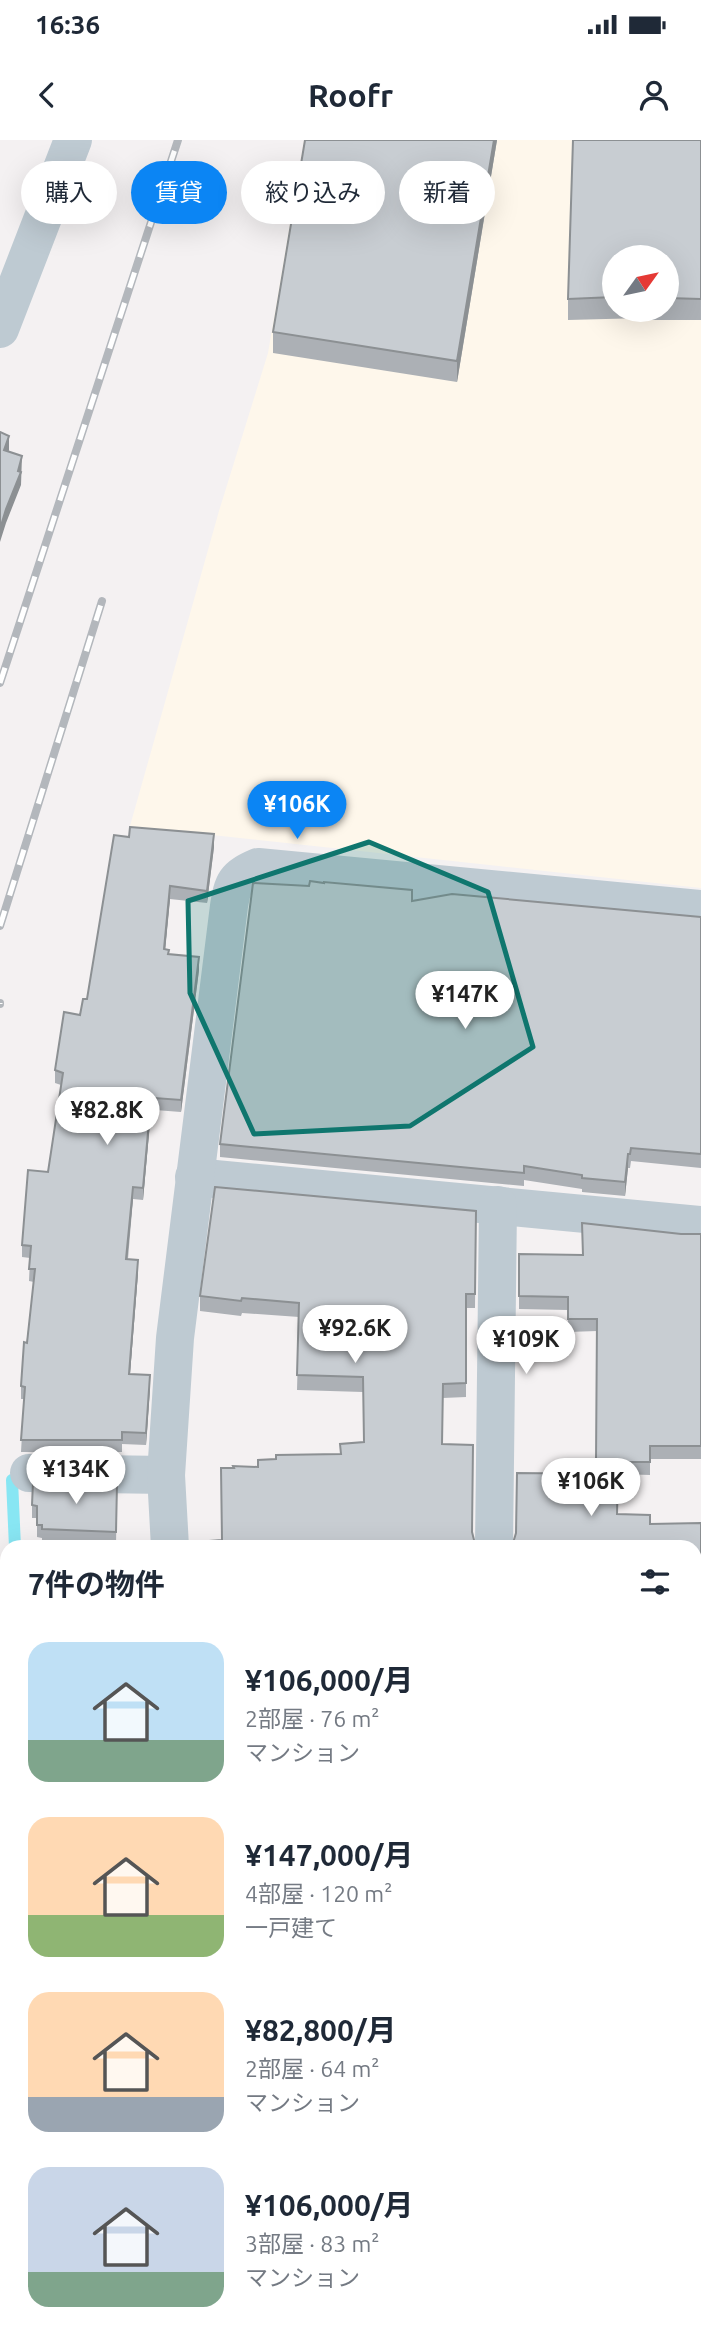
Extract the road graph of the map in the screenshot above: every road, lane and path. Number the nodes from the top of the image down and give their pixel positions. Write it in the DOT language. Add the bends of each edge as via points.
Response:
graph roads {
  1 [pos="73,140"];
  2 [pos="0,329"];
  3 [pos="701,909"];
  4 [pos="194,1177"];
  5 [pos="498,1205"];
  6 [pos="701,1225"];
  7 [pos="29,1473"];
  8 [pos="166,1475"];
  9 [pos="170,1540"];
  10 [pos="494,1540"];
  1 -- 2 [label="street"];
  3 -- 4 [label="street" via="258,867 242,874 233,885 229,906"];
  4 -- 5 [label="street"];
  4 -- 8 [label="street" via="175,1338"];
  5 -- 6 [label="street"];
  5 -- 10 [label="street"];
  7 -- 8 [label="street"];
  8 -- 9 [label="street"];
}
